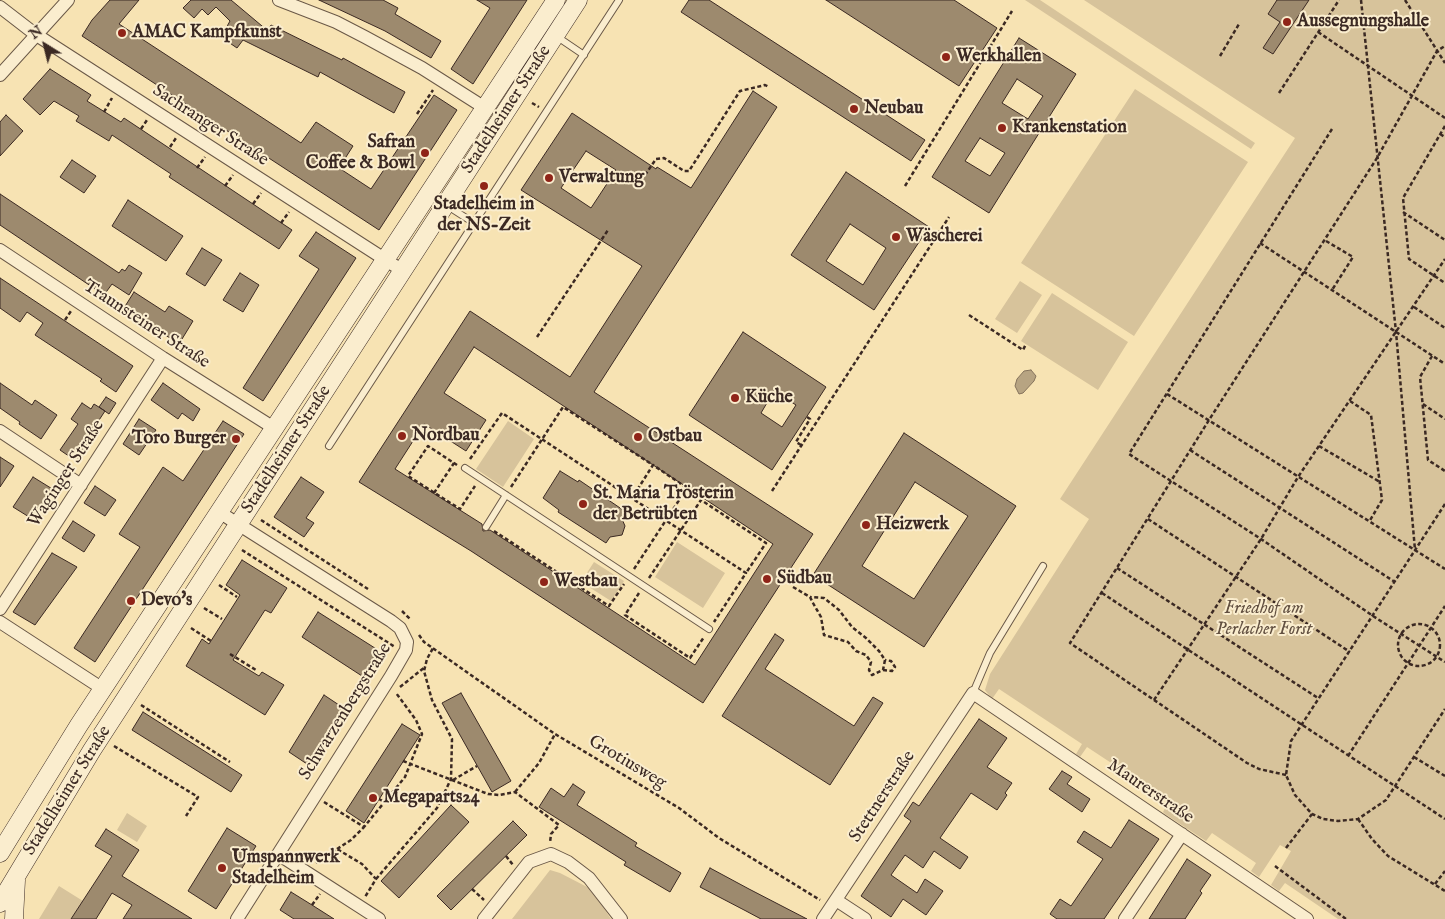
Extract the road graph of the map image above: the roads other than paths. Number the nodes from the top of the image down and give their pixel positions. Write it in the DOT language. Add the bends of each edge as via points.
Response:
graph roads {
  1 [pos="68,0"];
  2 [pos="279,0"];
  3 [pos="556,0"];
  4 [pos="578,0"];
  5 [pos="619,0"];
  6 [pos="0,7"];
  7 [pos="35,34"];
  8 [pos="556,35"];
  9 [pos="584,55"];
  10 [pos="0,75"];
  11 [pos="485,108"];
  12 [pos="446,205"];
  13 [pos="474,223"];
  14 [pos="0,250"];
  15 [pos="384,258"];
  16 [pos="403,271"];
  17 [pos="163,358"];
  18 [pos="274,428"];
  19 [pos="0,431"];
  20 [pos="329,446"];
  21 [pos="465,468"];
  22 [pos="80,485"];
  23 [pos="506,495"];
  24 [pos="219,512"];
  25 [pos="239,524"];
  26 [pos="487,527"];
  27 [pos="1042,566"];
  28 [pos="0,609"];
  29 [pos="0,622"];
  30 [pos="709,629"];
  31 [pos="103,689"];
  32 [pos="973,694"];
  33 [pos="1182,834"];
  34 [pos="0,853"];
  35 [pos="278,854"];
  36 [pos="16,876"];
  37 [pos="835,902"];
  38 [pos="0,903"];
  39 [pos="14,919"];
  40 [pos="237,919"];
  41 [pos="379,919"];
  42 [pos="484,919"];
  43 [pos="621,919"];
  44 [pos="823,919"];
  45 [pos="865,919"];
  46 [pos="1126,919"];
  47 [pos="1307,919"];
  1 -- 7 [label="street"];
  2 -- 11 [label="street" via="336,22 440,79"];
  3 -- 11 [label="main road, Stadelheimer Straße"];
  4 -- 8 [label="main road, Stadelheimer Straße"];
  5 -- 9 [label="lane"];
  6 -- 7 [label="street, Sachranger Straße"];
  7 -- 10 [label="street"];
  7 -- 15 [label="street, Sachranger Straße"];
  8 -- 9 [label="lane"];
  8 -- 12 [label="main road, Stadelheimer Straße"];
  9 -- 13 [label="lane"];
  11 -- 15 [label="main road, Stadelheimer Straße"];
  12 -- 13 [label="lane"];
  12 -- 16 [label="main road, Stadelheimer Straße"];
  13 -- 20 [label="lane"];
  14 -- 17 [label="street, Traunsteiner Straße"];
  15 -- 16 [label="street, Sachranger Straße"];
  15 -- 18 [label="main road, Stadelheimer Straße"];
  16 -- 25 [label="main road, Stadelheimer Straße"];
  17 -- 18 [label="street, Traunsteiner Straße"];
  17 -- 22 [label="street, Waginger Straße"];
  18 -- 24 [label="main road, Stadelheimer Straße"];
  19 -- 22 [label="street"];
  21 -- 23 [label="lane"];
  22 -- 28 [label="street, Waginger Straße"];
  23 -- 26 [label="lane"];
  23 -- 30 [label="lane"];
  24 -- 25 [label="street, Schwarzenbergstraße"];
  24 -- 31 [label="main road, Stadelheimer Straße"];
  25 -- 35 [label="street, Schwarzenbergstraße" via="391,621 405,636 406,650 391,686"];
  25 -- 36 [label="main road, Stadelheimer Straße" via="92,750"];
  27 -- 32 [label="lane" via="990,653"];
  29 -- 31 [label="street"];
  31 -- 34 [label="main road, Stadelheimer Straße"];
  32 -- 33 [label="street, Maurerstraße"];
  32 -- 37 [label="street, Stettnerstraße"];
  33 -- 46 [label="street"];
  33 -- 47 [label="street, Maurerstraße"];
  35 -- 40 [label="street, Schwarzenbergstraße"];
  35 -- 41 [label="street"];
  36 -- 38 [label="main road, Stadelheimer Straße"];
  36 -- 39 [label="main road"];
  37 -- 44 [label="street, Stettnerstraße"];
  37 -- 45 [label="street"];
  42 -- 43 [label="street" via="528,862 551,854 589,878"];
}
